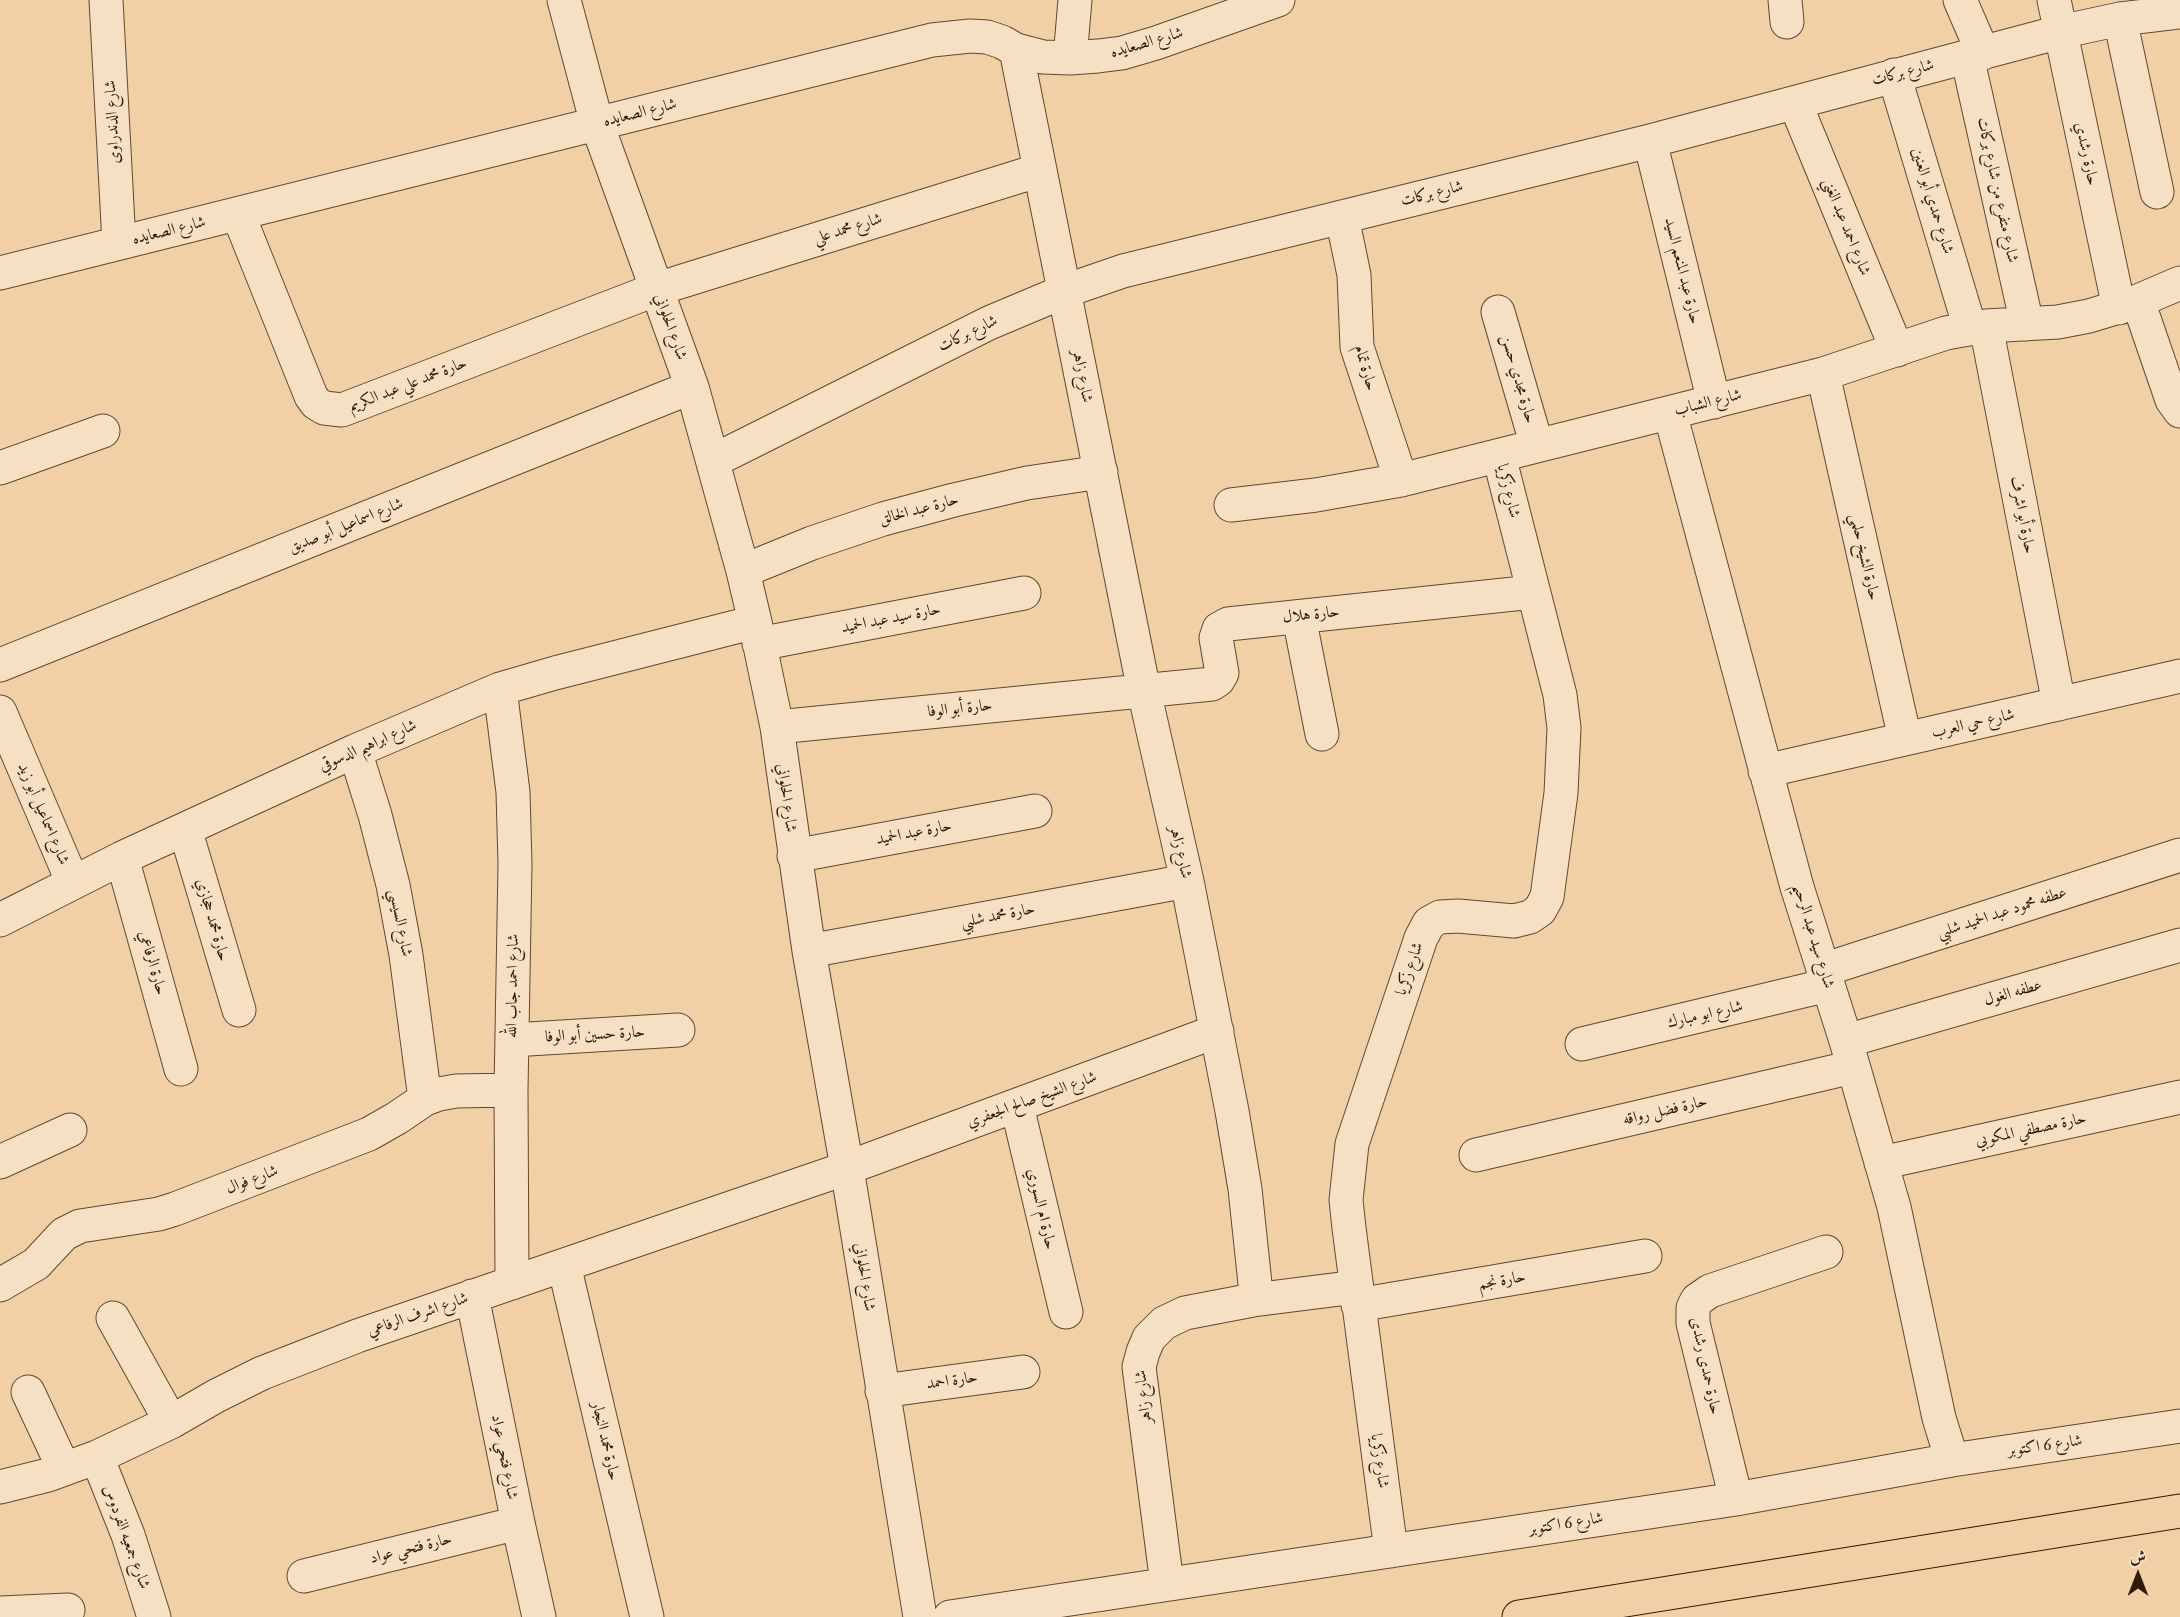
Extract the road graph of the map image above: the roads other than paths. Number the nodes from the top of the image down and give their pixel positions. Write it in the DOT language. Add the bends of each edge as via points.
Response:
graph roads {
  1 [pos="106,0"];
  2 [pos="564,0"];
  3 [pos="1075,0"];
  4 [pos="1278,0"];
  5 [pos="1960,0"];
  6 [pos="2054,0"];
  7 [pos="2180,12"];
  8 [pos="2120,19"];
  9 [pos="2060,32"];
  10 [pos="1016,50"];
  11 [pos="1975,54"];
  12 [pos="1070,58"];
  13 [pos="1894,75"];
  14 [pos="1795,103"];
  15 [pos="597,124"];
  16 [pos="1650,141"];
  17 [pos="1040,170"];
  18 [pos="2157,192"];
  19 [pos="238,214"];
  20 [pos="1342,216"];
  21 [pos="119,243"];
  22 [pos="0,273"];
  23 [pos="2180,283"];
  24 [pos="657,289"];
  25 [pos="1065,291"];
  26 [pos="2129,304"];
  27 [pos="1498,312"];
  28 [pos="2026,324"];
  29 [pos="1978,327"];
  30 [pos="1897,350"];
  31 [pos="1823,374"];
  32 [pos="692,387"];
  33 [pos="1714,402"];
  34 [pos="2180,411"];
  35 [pos="1670,413"];
  36 [pos="103,431"];
  37 [pos="1537,446"];
  38 [pos="1499,456"];
  39 [pos="713,461"];
  40 [pos="0,468"];
  41 [pos="1101,472"];
  42 [pos="1401,480"];
  43 [pos="1231,505"];
  44 [pos="743,571"];
  45 [pos="1533,592"];
  46 [pos="1024,594"];
  47 [pos="1299,617"];
  48 [pos="757,633"];
  49 [pos="0,665"];
  50 [pos="2180,676"];
  51 [pos="500,690"];
  52 [pos="1144,691"];
  53 [pos="2059,704"];
  54 [pos="0,712"];
  55 [pos="777,727"];
  56 [pos="1322,734"];
  57 [pos="1905,739"];
  58 [pos="355,751"];
  59 [pos="1765,771"];
  60 [pos="1035,811"];
  61 [pos="185,829"];
  62 [pos="2180,855"];
  63 [pos="794,856"];
  64 [pos="122,858"];
  65 [pos="1187,881"];
  66 [pos="73,883"];
  67 [pos="0,920"];
  68 [pos="2180,945"];
  69 [pos="809,951"];
  70 [pos="1826,978"];
  71 [pos="239,1010"];
  72 [pos="678,1030"];
  73 [pos="1216,1031"];
  74 [pos="512,1040"];
  75 [pos="1582,1044"];
  76 [pos="1850,1054"];
  77 [pos="182,1069"];
  78 [pos="511,1090"];
  79 [pos="2180,1097"];
  80 [pos="425,1099"];
  81 [pos="1017,1106"];
  82 [pos="70,1130"];
  83 [pos="1476,1155"];
  84 [pos="0,1162"];
  85 [pos="1881,1163"];
  86 [pos="847,1168"];
  87 [pos="1826,1252"];
  88 [pos="1645,1256"];
  89 [pos="564,1265"];
  90 [pos="512,1283"];
  91 [pos="0,1285"];
  92 [pos="472,1296"];
  93 [pos="1357,1296"];
  94 [pos="1253,1300"];
  95 [pos="1066,1312"];
  96 [pos="112,1318"];
  97 [pos="1023,1372"];
  98 [pos="882,1391"];
  99 [pos="28,1392"];
  100 [pos="171,1422"];
  101 [pos="2180,1426"];
  102 [pos="97,1457"];
  103 [pos="1952,1460"];
  104 [pos="64,1469"];
  105 [pos="0,1487"];
  106 [pos="1736,1499"];
  107 [pos="2180,1511"];
  108 [pos="518,1523"];
  109 [pos="1391,1551"];
  110 [pos="304,1576"];
  111 [pos="1167,1584"];
  112 [pos="68,1610"];
  113 [pos="0,1613"];
  114 [pos="154,1617"];
  115 [pos="539,1617"];
  116 [pos="647,1617"];
  117 [pos="920,1617"];
  118 [pos="950,1617"];
  119 [pos="1519,1617"];
  1 -- 21 [label="street, شارع الدندراوى"];
  2 -- 15 [label="street, شارع الحلواني"];
  3 -- 12 [label="street"];
  4 -- 12 [label="street, شارع الصعايده" via="1133,49"];
  5 -- 11 [label="street, شارع متفرع من شارع بركات"];
  6 -- 9 [label="street, حارة رشدي"];
  7 -- 8 [label="street, شارع بركات"];
  8 -- 9 [label="street, شارع بركات"];
  8 -- 18 [label="street"];
  9 -- 11 [label="street, شارع بركات"];
  9 -- 26 [label="street, حارة رشدي"];
  10 -- 12 [label="street, شارع الصعايده"];
  10 -- 15 [label="street, شارع الصعايده" via="987,37 932,40"];
  10 -- 17 [label="street, شارع زاهر"];
  11 -- 13 [label="street, شارع بركات"];
  11 -- 28 [label="street, شارع متفرع من شارع بركات"];
  13 -- 14 [label="street, شارع بركات"];
  13 -- 29 [label="street, شارع حمدي أبو العنين"];
  14 -- 16 [label="street, شارع بركات"];
  14 -- 30 [label="street, شارع احمد عبد الغني"];
  15 -- 19 [label="street, شارع الصعايده"];
  15 -- 24 [label="street, شارع الحلواني"];
  16 -- 20 [label="street, شارع بركات"];
  16 -- 33 [label="street, حارة عبد المنعم السيد"];
  17 -- 24 [label="street, شارع محمد علي"];
  17 -- 25 [label="street, شارع زاهر"];
  19 -- 21 [label="street, شارع الصعايده"];
  19 -- 24 [label="street, حارة محمد علي عبد الكريم" via="311,396 316,403 333,410 342,410"];
  20 -- 25 [label="street, شارع بركات" via="1123,271"];
  20 -- 42 [label="street, حارة تمام" via="1354,275 1357,347"];
  21 -- 22 [label="street, شارع الصعايده"];
  23 -- 26 [label="street, شارع الشباب"];
  24 -- 32 [label="street, شارع الحلواني"];
  25 -- 39 [label="street, شارع بركات" via="989,323"];
  25 -- 41 [label="street, شارع زاهر"];
  26 -- 28 [label="street, شارع الشباب" via="2058,322"];
  26 -- 34 [label="street, حارة رشدي"];
  27 -- 37 [label="street, حارة مجدي حسن"];
  28 -- 29 [label="street, شارع الشباب"];
  29 -- 30 [label="street, شارع الشباب"];
  29 -- 53 [label="street, حارة أبو اشرف"];
  30 -- 31 [label="street, شارع الشباب"];
  31 -- 33 [label="street, شارع الشباب"];
  31 -- 57 [label="street, حارة الشيخ حلمي"];
  32 -- 39 [label="street, شارع الحلواني"];
  32 -- 49 [label="street, شارع اسماعيل أبو صديق"];
  33 -- 35 [label="street, شارع الشباب"];
  35 -- 37 [label="street, شارع الشباب"];
  35 -- 59 [label="street, شارع سيد عبد الرحيم"];
  36 -- 40 [label="street"];
  37 -- 38 [label="street, شارع الشباب"];
  38 -- 42 [label="street, شارع الشباب"];
  38 -- 45 [label="street, شارع زكريا"];
  39 -- 44 [label="street, شارع الحلواني"];
  41 -- 44 [label="street, حارة عبد الخالق" via="1028,483 914,511 812,543"];
  41 -- 52 [label="street, شارع زاهر"];
  42 -- 43 [label="street, شارع الشباب"];
  44 -- 48 [label="street, شارع الحلواني"];
  45 -- 47 [label="street, حارة هلال"];
  45 -- 93 [label="street, شارع زكريا" via="1560,695 1564,728 1561,793 1546,897 1530,917 1514,921 1440,916 1429,923 1421,938 1352,1144 1346,1200"];
  46 -- 48 [label="street, حارة سيد عبد الحميد"];
  47 -- 52 [label="street, حارة هلال" via="1223,626 1216,638 1222,669 1216,682"];
  47 -- 56 [label="street"];
  48 -- 51 [label="street, شارع ابراهيم الدسوقي" via="555,673"];
  48 -- 55 [label="street, شارع الحلواني"];
  50 -- 53 [label="street, شارع حي العرب"];
  51 -- 58 [label="street, شارع ابراهيم الدسوقي"];
  51 -- 74 [label="street, شارع احمد جاب الله" via="513,792"];
  52 -- 55 [label="street, حارة أبو الوفا"];
  52 -- 65 [label="street, شارع زاهر"];
  53 -- 57 [label="street, شارع حي العرب"];
  54 -- 66 [label="street, شارع اسماعيل أبو زيد"];
  55 -- 63 [label="street, شارع الحلواني"];
  57 -- 59 [label="street, شارع حي العرب"];
  58 -- 61 [label="street, شارع ابراهيم الدسوقي"];
  58 -- 80 [label="street, شارع السيسي" via="393,885 408,965"];
  59 -- 70 [label="street, شارع سيد عبد الرحيم"];
  60 -- 63 [label="street, حارة عبد الحميد"];
  61 -- 64 [label="street, شارع ابراهيم الدسوقي"];
  61 -- 71 [label="street, حارة محمد حجازي"];
  62 -- 70 [label="street, عطفه محمود عبد الحميد شلبي"];
  63 -- 69 [label="street, شارع الحلواني"];
  64 -- 66 [label="street, شارع ابراهيم الدسوقي"];
  64 -- 77 [label="street, حارة الرفاعي"];
  65 -- 69 [label="street, حارة محمد شلبي"];
  65 -- 73 [label="street, شارع زاهر"];
  66 -- 67 [label="street, شارع ابراهيم الدسوقي"];
  68 -- 76 [label="street, عطفه الغول"];
  69 -- 86 [label="street, شارع الحلواني"];
  70 -- 75 [label="street, شارع ابو مبارك"];
  70 -- 76 [label="street, شارع سيد عبد الرحيم"];
  72 -- 74 [label="street, حارة حسين أبو الوفا"];
  73 -- 81 [label="street, شارع الشيخ صالح الجعفري"];
  73 -- 94 [label="street, شارع زاهر" via="1245,1189 1256,1293"];
  74 -- 78 [label="street, شارع احمد جاب الله"];
  76 -- 83 [label="street, حارة فضل رواقه"];
  76 -- 85 [label="street, شارع سيد عبد الرحيم"];
  78 -- 80 [label="street, شارع فوال" via="456,1091"];
  78 -- 90 [label="street, شارع احمد جاب الله"];
  79 -- 85 [label="street, حارة مصطفي المكوبي"];
  80 -- 91 [label="street, شارع فوال" via="369,1134 175,1209 71,1230 36,1264"];
  81 -- 86 [label="street, شارع الشيخ صالح الجعفري"];
  81 -- 95 [label="street, حارة ام السوري"];
  82 -- 84 [label="street"];
  85 -- 103 [label="street, شارع سيد عبد الرحيم"];
  86 -- 89 [label="street, شارع اشرف الرفاعي"];
  86 -- 98 [label="street, شارع الحلواني"];
  87 -- 106 [label="street, حارة حمدى رشدى" via="1710,1291 1696,1300 1693,1308 1693,1323"];
  88 -- 93 [label="street, حارة نجم"];
  89 -- 90 [label="street, شارع اشرف الرفاعي"];
  89 -- 116 [label="street, حارة محمد النجار"];
  90 -- 92 [label="street, شارع اشرف الرفاعي"];
  92 -- 100 [label="street, شارع اشرف الرفاعي" via="262,1373"];
  92 -- 108 [label="street, شارع فتحي عواد"];
  93 -- 94 [label="street, حارة نجم"];
  93 -- 109 [label="street, شارع زكريا"];
  94 -- 111 [label="street, شارع زاهر" via="1185,1313 1164,1323 1149,1338 1143,1352 1139,1367"];
  96 -- 100 [label="street"];
  97 -- 98 [label="street, حارة احمد"];
  98 -- 117 [label="street, شارع الحلواني"];
  99 -- 104 [label="street"];
  100 -- 102 [label="street, شارع اشرف الرفاعي"];
  101 -- 103 [label="street, شارع 6 اكتوبر"];
  102 -- 104 [label="street, شارع اشرف الرفاعي"];
  102 -- 114 [label="street, شارع جمعيه الفردوس" via="128,1534"];
  103 -- 106 [label="street, شارع 6 اكتوبر"];
  104 -- 105 [label="street, شارع اشرف الرفاعي"];
  106 -- 109 [label="street, شارع 6 اكتوبر"];
  107 -- 119 [label="highway"];
  108 -- 110 [label="street, حارة فتحي عواد"];
  108 -- 115 [label="street, شارع فتحي عواد"];
  109 -- 111 [label="street, شارع 6 اكتوبر"];
  111 -- 118 [label="street, شارع 6 اكتوبر"];
  112 -- 113 [label="street"];
}
